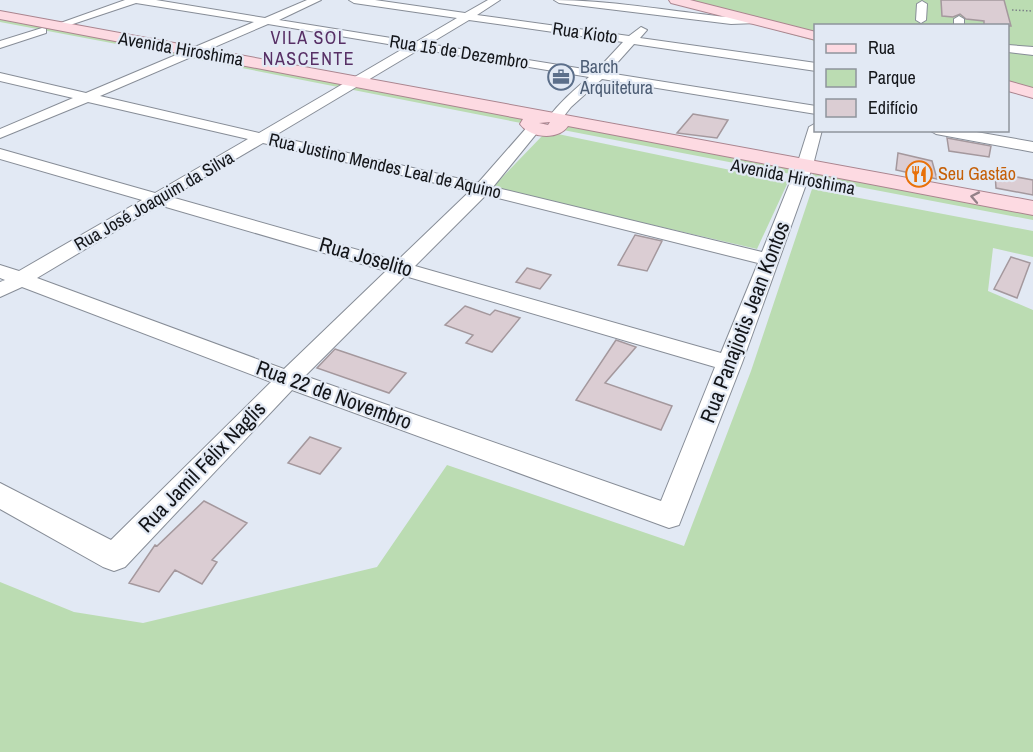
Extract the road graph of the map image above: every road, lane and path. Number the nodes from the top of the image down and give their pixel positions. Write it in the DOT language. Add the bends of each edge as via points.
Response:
graph roads {
  1 [pos="136,0"];
  2 [pos="316,0"];
  3 [pos="354,0"];
  4 [pos="495,0"];
  5 [pos="559,0"];
  6 [pos="674,0"];
  7 [pos="684,0"];
  8 [pos="700,0"];
  9 [pos="922,4"];
  10 [pos="660,7"];
  11 [pos="1012,10"];
  12 [pos="1033,11"];
  13 [pos="0,15"];
  14 [pos="465,16"];
  15 [pos="757,20"];
  16 [pos="921,20"];
  17 [pos="267,21"];
  18 [pos="0,23"];
  19 [pos="49,28"];
  20 [pos="814,28"];
  21 [pos="814,35"];
  22 [pos="633,40"];
  23 [pos="0,45"];
  24 [pos="417,45"];
  25 [pos="1009,49"];
  26 [pos="1033,51"];
  27 [pos="187,54"];
  28 [pos="814,67"];
  29 [pos="599,75"];
  30 [pos="0,77"];
  31 [pos="350,86"];
  32 [pos="86,97"];
  33 [pos="814,110"];
  34 [pos="547,121"];
  35 [pos="814,132"];
  36 [pos="947,132"];
  37 [pos="0,134"];
  38 [pos="263,137"];
  39 [pos="1033,147"];
  40 [pos="0,154"];
  41 [pos="802,172"];
  42 [pos="482,189"];
  43 [pos="159,198"];
  44 [pos="1033,208"];
  45 [pos="1033,223"];
  46 [pos="770,260"];
  47 [pos="402,268"];
  48 [pos="7,280"];
  49 [pos="730,363"];
  50 [pos="288,379"];
  51 [pos="0,495"];
  52 [pos="669,516"];
  1 -- 17 [label="street, Rua 15 de Dezembro"];
  1 -- 19 [label="street"];
  2 -- 17 [label="street"];
  3 -- 14 [label="street, Rua Kioto"];
  4 -- 14 [label="street, Rua José Joaquim da Silva"];
  5 -- 10 [label="street"];
  6 -- 7 [label="main road"];
  6 -- 10 [label="street, Rua Jamil Félix Naglis"];
  6 -- 15 [label="main road"];
  8 -- 20 [label="main road"];
  9 -- 16 [label="street"];
  10 -- 15 [label="street" via="731,21"];
  10 -- 22 [label="street, Rua Jamil Félix Naglis"];
  11 -- 12 [label="path"];
  13 -- 19 [label="main road, Avenida Hiroshima"];
  14 -- 22 [label="street, Rua Kioto"];
  14 -- 24 [label="street, Rua José Joaquim da Silva"];
  15 -- 21 [label="main road"];
  17 -- 24 [label="street, Rua 15 de Dezembro"];
  17 -- 27 [label="street"];
  18 -- 19 [label="main road, Avenida Hiroshima"];
  19 -- 23 [label="street"];
  19 -- 27 [label="main road, Avenida Hiroshima"];
  22 -- 28 [label="street, Rua Kioto"];
  22 -- 29 [label="street, Rua Jamil Félix Naglis"];
  24 -- 29 [label="street, Rua 15 de Dezembro"];
  24 -- 31 [label="street, Rua José Joaquim da Silva"];
  25 -- 26 [label="street"];
  27 -- 31 [label="main road, Avenida Hiroshima"];
  27 -- 32 [label="street"];
  29 -- 33 [label="street, Rua 15 de Dezembro"];
  29 -- 34 [label="street, Rua Jamil Félix Naglis"];
  30 -- 32 [label="street, Rua Justino Mendes Leal de Aquino"];
  31 -- 34 [label="main road, Avenida Hiroshima"];
  31 -- 38 [label="street, Rua José Joaquim da Silva"];
  32 -- 37 [label="street"];
  32 -- 38 [label="street, Rua Justino Mendes Leal de Aquino"];
  34 -- 41 [label="main road, Avenida Hiroshima"];
  34 -- 42 [label="street, Rua Jamil Félix Naglis"];
  35 -- 41 [label="street, Rua Panajiotis Jean Kontos"];
  36 -- 39 [label="street"];
  38 -- 42 [label="street, Rua Justino Mendes Leal de Aquino"];
  38 -- 43 [label="street, Rua José Joaquim da Silva"];
  40 -- 43 [label="street, Rua Joselito"];
  44 -- 41 [label="main road, Avenida Hiroshima, one-way"];
  41 -- 45 [label="main road, Avenida Hiroshima"];
  41 -- 46 [label="street, Rua Panajiotis Jean Kontos"];
  42 -- 46 [label="street, Rua Justino Mendes Leal de Aquino"];
  42 -- 47 [label="street, Rua Jamil Félix Naglis"];
  43 -- 47 [label="street, Rua Joselito"];
  43 -- 48 [label="street, Rua José Joaquim da Silva"];
  46 -- 49 [label="street, Rua Panajiotis Jean Kontos"];
  47 -- 49 [label="street, Rua Joselito"];
  47 -- 50 [label="street, Rua Jamil Félix Naglis"];
  48 -- 50 [label="street, Rua 22 de Novembro"];
  49 -- 52 [label="street, Rua Panajiotis Jean Kontos"];
  50 -- 51 [label="street, Rua Jamil Félix Naglis" via="114,557"];
  50 -- 52 [label="street, Rua 22 de Novembro"];
}
